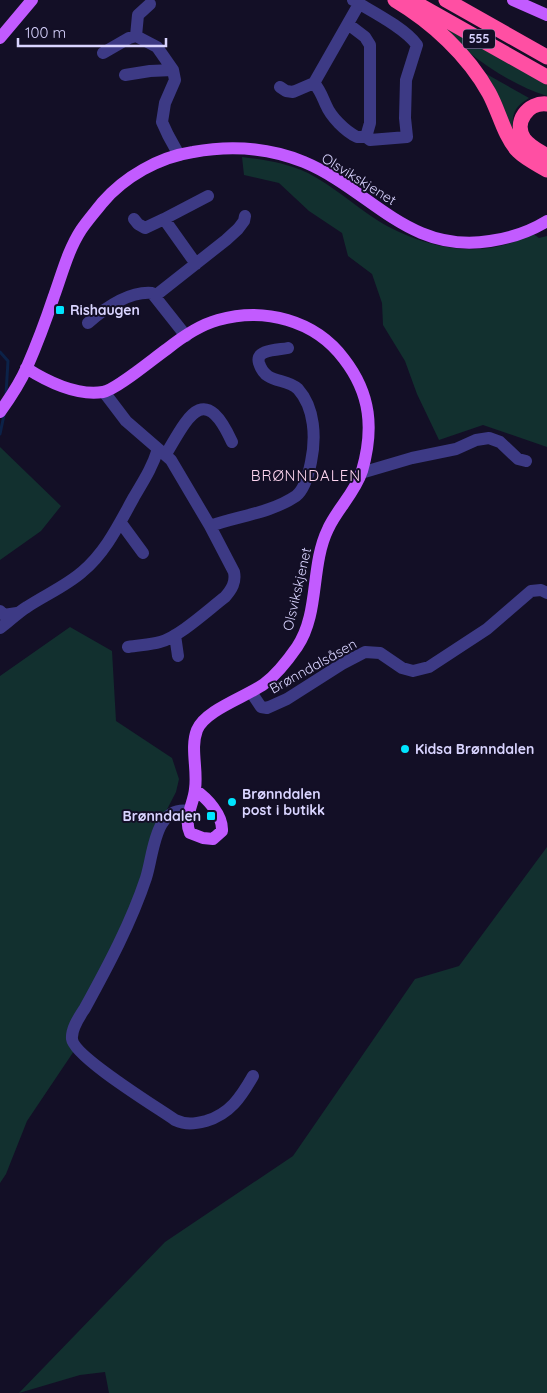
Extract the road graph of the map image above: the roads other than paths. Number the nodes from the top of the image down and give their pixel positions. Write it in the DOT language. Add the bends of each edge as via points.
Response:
graph roads {
  1 [pos="32,0"];
  2 [pos="394,0"];
  3 [pos="410,0"];
  4 [pos="446,0"];
  5 [pos="513,0"];
  6 [pos="356,2"];
  7 [pos="150,4"];
  8 [pos="547,16"];
  9 [pos="348,24"];
  10 [pos="136,36"];
  11 [pos="0,38"];
  12 [pos="103,53"];
  13 [pos="544,54"];
  14 [pos="173,70"];
  15 [pos="126,76"];
  16 [pos="547,77"];
  17 [pos="314,83"];
  18 [pos="280,87"];
  19 [pos="547,104"];
  20 [pos="366,137"];
  21 [pos="179,155"];
  22 [pos="547,156"];
  23 [pos="547,170"];
  24 [pos="208,196"];
  25 [pos="245,216"];
  26 [pos="134,219"];
  27 [pos="164,219"];
  28 [pos="547,221"];
  29 [pos="196,264"];
  30 [pos="155,296"];
  31 [pos="88,323"];
  32 [pos="186,336"];
  33 [pos="288,348"];
  34 [pos="26,368"];
  35 [pos="104,392"];
  36 [pos="0,412"];
  37 [pos="232,442"];
  38 [pos="162,452"];
  39 [pos="526,462"];
  40 [pos="361,473"];
  41 [pos="121,523"];
  42 [pos="210,526"];
  43 [pos="143,553"];
  44 [pos="547,593"];
  45 [pos="0,611"];
  46 [pos="17,613"];
  47 [pos="0,628"];
  48 [pos="175,635"];
  49 [pos="128,647"];
  50 [pos="178,656"];
  51 [pos="251,692"];
  52 [pos="195,790"];
  53 [pos="190,811"];
  54 [pos="253,1076"];
  1 -- 11 [label="main road"];
  2 -- 23 [label="highway, 555" via="421,18 464,59 488,92 517,150"];
  3 -- 16 [label="highway, 555"];
  4 -- 13 [label="highway, 555"];
  5 -- 8 [label="main road"];
  6 -- 9 [label="street"];
  6 -- 20 [label="street" via="402,31 417,45 406,80 407,137 370,140"];
  7 -- 10 [label="street" via="138,15"];
  9 -- 17 [label="street"];
  9 -- 20 [label="street" via="370,45 370,123"];
  10 -- 12 [label="street"];
  10 -- 14 [label="street" via="157,47"];
  14 -- 15 [label="street"];
  14 -- 21 [label="street" via="175,80 165,103 162,122"];
  17 -- 18 [label="street" via="294,92"];
  17 -- 20 [label="street" via="326,107 341,125 357,137"];
  19 -- 22 [label="highway" via="529,108 520,127 530,146"];
  21 -- 28 [label="main road, Olsvikskjenet" via="230,147 285,155 326,174 412,230 453,242 472,244 510,238"];
  21 -- 34 [label="main road, Olsvikskjenet" via="135,174 104,202 81,230 63,268"];
  24 -- 27 [label="street"];
  25 -- 29 [label="street" via="238,229"];
  26 -- 27 [label="street" via="148,228"];
  27 -- 29 [label="street"];
  29 -- 30 [label="street"];
  30 -- 31 [label="street" via="147,292 134,295 113,304"];
  30 -- 32 [label="street"];
  32 -- 35 [label="main road, Olsvikskjenet"];
  32 -- 40 [label="main road, Olsvikskjenet" via="216,320 264,314 308,328 337,350 354,373 365,399 370,424"];
  33 -- 42 [label="street" via="261,353 258,360 262,371 270,378 297,389 311,412 313,455 301,492 279,504"];
  34 -- 35 [label="main road" via="67,388"];
  34 -- 36 [label="main road, Olsvikskjenet"];
  35 -- 38 [label="street" via="126,421"];
  37 -- 38 [label="street" via="213,413 199,409 192,413"];
  38 -- 41 [label="street"];
  38 -- 42 [label="street" via="171,460"];
  39 -- 40 [label="street" via="500,442 489,438"];
  40 -- 51 [label="main road, Olsvikskjenet" via="328,529 318,556 310,609 301,640 279,670"];
  41 -- 43 [label="street"];
  41 -- 46 [label="street" via="98,556 82,572"];
  42 -- 48 [label="street" via="234,572 234,583 225,597"];
  44 -- 51 [label="street, Brønndalsåsen" via="531,591 475,638 419,671 402,668 380,653 365,652 267,708 261,707"];
  45 -- 46 [label="street" via="4,615"];
  46 -- 47 [label="street"];
  48 -- 49 [label="street" via="158,643"];
  48 -- 50 [label="street"];
  51 -- 52 [label="main road, Olsvikskjenet" via="219,709 200,724 195,742"];
  52 -- 53 [label="main road, Olsvikskjenet"];
  52 -- 53 [label="main road, Olsvikskjenet" via="206,798 219,818 222,830 212,839 190,833 187,823"];
  53 -- 54 [label="street" via="168,814 160,824 138,902 111,961 75,1025 72,1039 89,1061 185,1124 212,1119 229,1110"];
}
